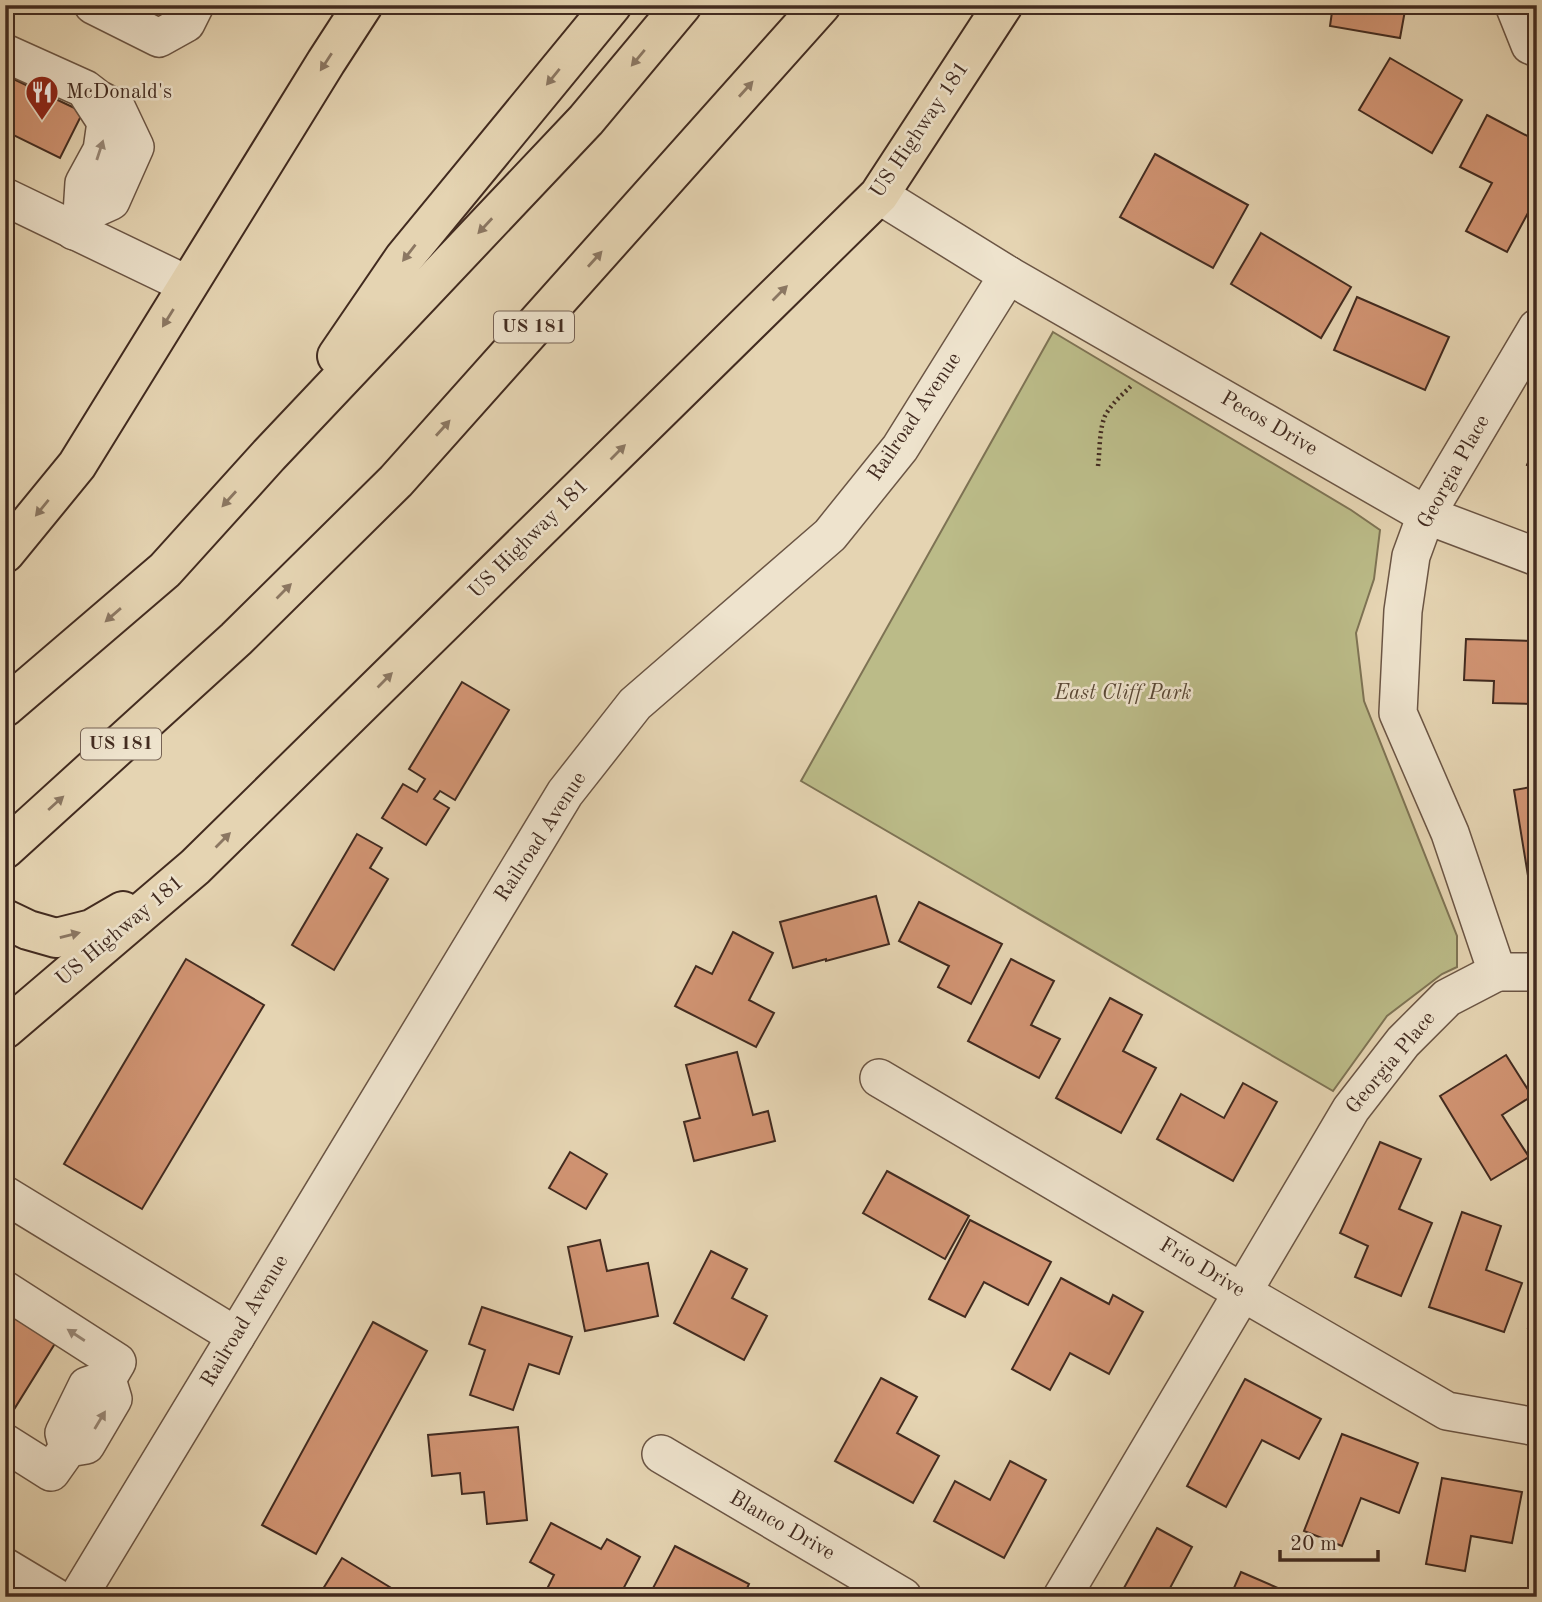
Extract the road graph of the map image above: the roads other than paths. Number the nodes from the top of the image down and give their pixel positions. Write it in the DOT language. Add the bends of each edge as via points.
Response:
graph roads {
  1 [pos="93,5"];
  2 [pos="195,5"];
  3 [pos="363,5"];
  4 [pos="612,5"];
  5 [pos="682,5"];
  6 [pos="821,5"];
  7 [pos="1003,5"];
  8 [pos="1514,5"];
  9 [pos="1537,48"];
  10 [pos="5,53"];
  11 [pos="879,195"];
  12 [pos="5,197"];
  13 [pos="78,223"];
  14 [pos="1009,275"];
  15 [pos="188,285"];
  16 [pos="1537,328"];
  17 [pos="269,455"];
  18 [pos="1426,515"];
  19 [pos="6,553"];
  20 [pos="1537,557"];
  21 [pos="5,707"];
  22 [pos="5,849"];
  23 [pos="195,867"];
  24 [pos="5,919"];
  25 [pos="1497,972"];
  26 [pos="1537,972"];
  27 [pos="5,1029"];
  28 [pos="879,1078"];
  29 [pos="5,1195"];
  30 [pos="5,1290"];
  31 [pos="1242,1292"];
  32 [pos="236,1336"];
  33 [pos="1537,1427"];
  34 [pos="5,1443"];
  35 [pos="661,1454"];
  36 [pos="5,1567"];
  37 [pos="55,1597"];
  38 [pos="78,1597"];
  39 [pos="903,1597"];
  40 [pos="1062,1597"];
  1 -- 2 [label="street" via="159,38 186,23"];
  3 -- 15 [label="main road, one-way"];
  4 -- 17 [label="main road, one-way" via="404,258"];
  5 -- 17 [label="main road, one-way" via="586,120"];
  22 -- 6 [label="main road, US 181, one-way" via="236,639 396,481"];
  7 -- 11 [label="main road, US Highway 181"];
  8 -- 9 [label="street" via="1530,45"];
  13 -- 10 [label="street, one-way" via="84,183 102,150 106,122 85,89"];
  11 -- 14 [label="street"];
  23 -- 11 [label="main road, US Highway 181, one-way"];
  12 -- 13 [label="street"];
  13 -- 15 [label="street"];
  14 -- 18 [label="street, Pecos Drive"];
  14 -- 32 [label="street, Railroad Avenue" via="900,448 830,535 635,704 565,793"];
  15 -- 19 [label="main road, one-way" via="77,465"];
  16 -- 18 [label="street, Georgia Place"];
  17 -- 21 [label="main road, one-way" via="165,570"];
  18 -- 20 [label="street, Pecos Drive"];
  18 -- 25 [label="street, Georgia Place" via="1411,556 1403,611 1398,713 1450,833"];
  24 -- 23 [label="main road, one-way" via="56,938 92,929"];
  23 -- 27 [label="main road, US Highway 181"];
  25 -- 26 [label="street"];
  25 -- 31 [label="street, Georgia Place" via="1447,998 1403,1042 1351,1109"];
  28 -- 31 [label="street, Frio Drive"];
  29 -- 32 [label="street"];
  34 -- 30 [label="street, one-way" via="59,1460 86,1444 113,1399 107,1379 117,1362"];
  31 -- 33 [label="street, Frio Drive" via="1447,1411"];
  31 -- 40 [label="street, Georgia Place"];
  32 -- 38 [label="street, Railroad Avenue"];
  35 -- 39 [label="street, Blanco Drive"];
  36 -- 37 [label="street"];
}
